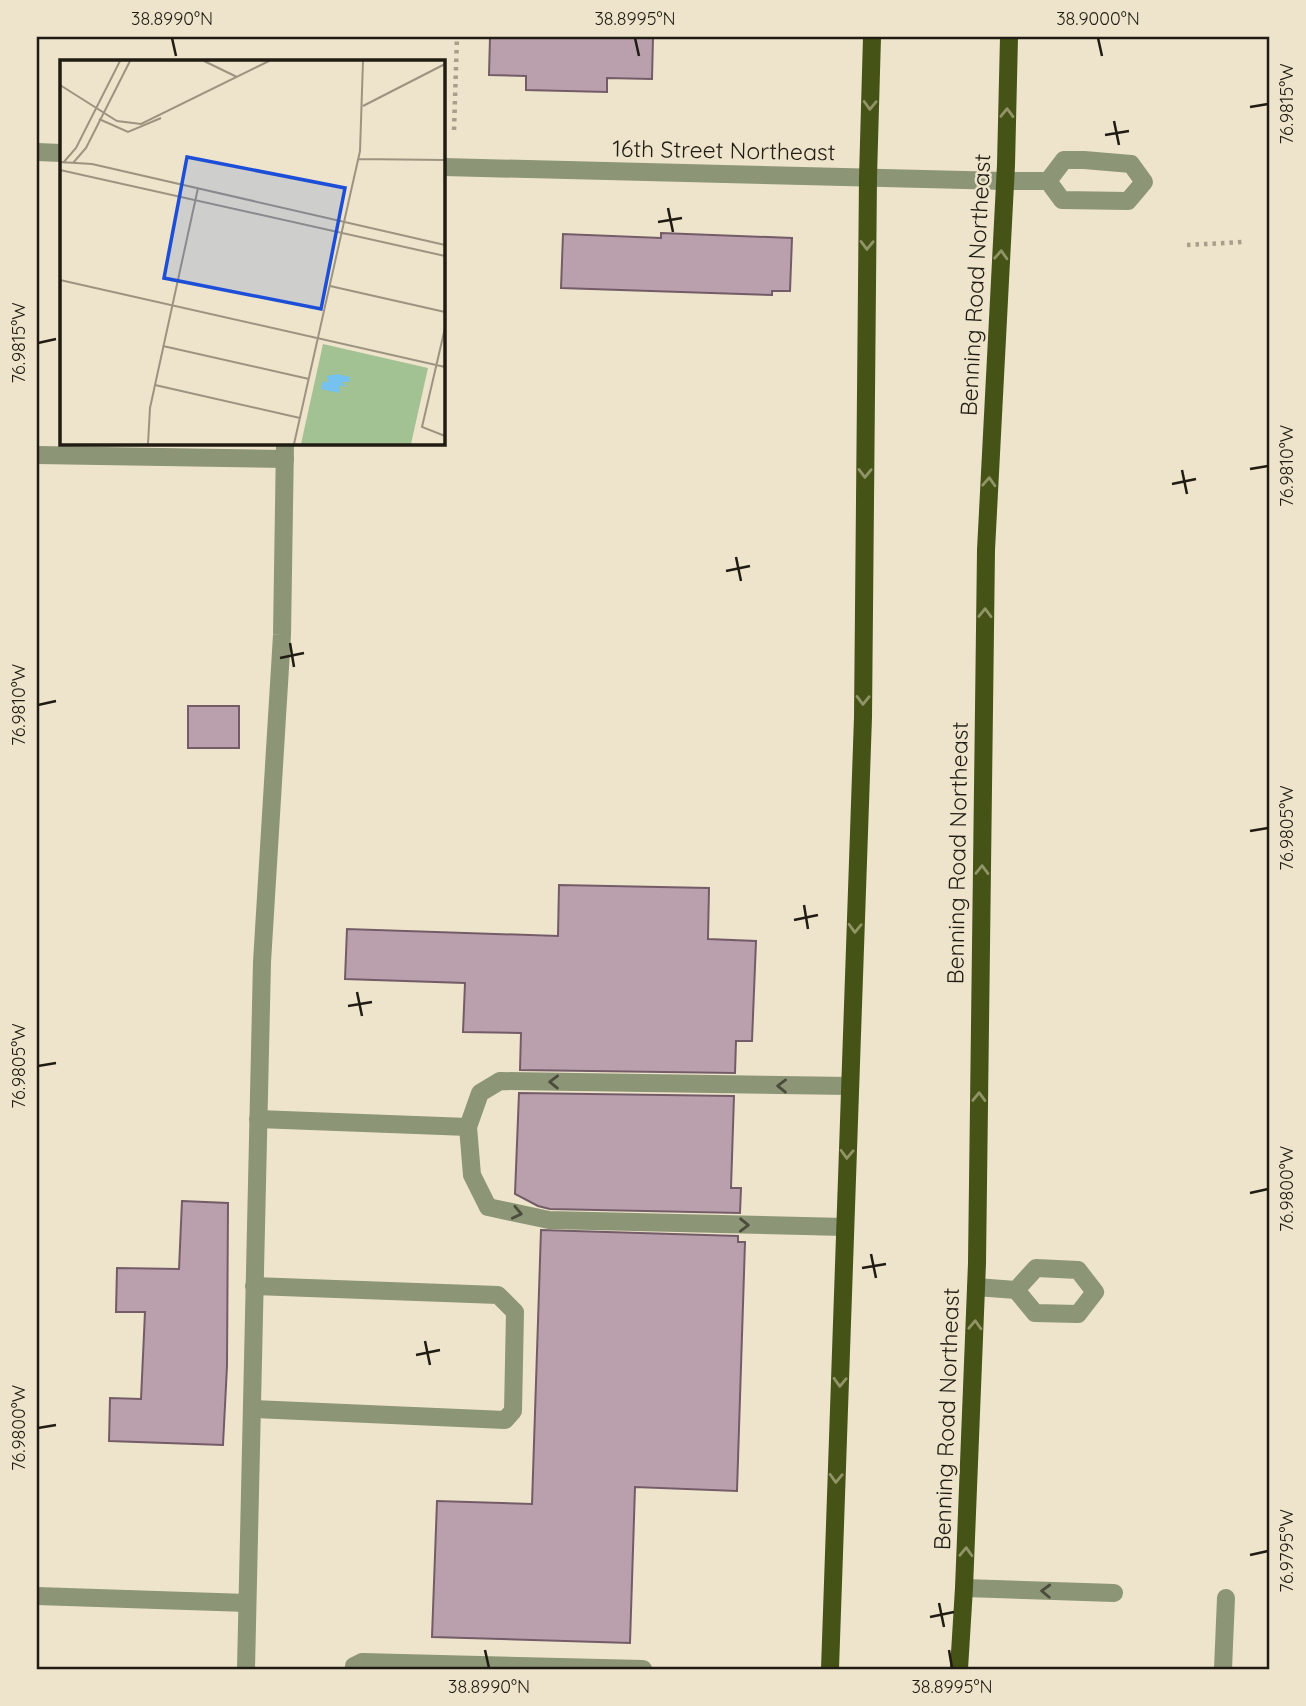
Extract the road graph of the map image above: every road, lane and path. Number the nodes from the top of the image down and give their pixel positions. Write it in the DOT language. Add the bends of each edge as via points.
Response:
graph roads {
  1 [pos="457,37"];
  2 [pos="872,37"];
  3 [pos="1009,37"];
  4 [pos="37,152"];
  5 [pos="60,153"];
  6 [pos="448,167"];
  7 [pos="868,177"];
  8 [pos="1048,180"];
  9 [pos="1005,181"];
  10 [pos="1243,242"];
  11 [pos="1187,245"];
  12 [pos="285,451"];
  13 [pos="37,455"];
  14 [pos="850,1086"];
  15 [pos="258,1119"];
  16 [pos="468,1127"];
  17 [pos="845,1227"];
  18 [pos="254,1286"];
  19 [pos="976,1287"];
  20 [pos="1016,1290"];
  21 [pos="251,1409"];
  22 [pos="964,1588"];
  23 [pos="1114,1593"];
  24 [pos="37,1596"];
  25 [pos="1226,1598"];
  26 [pos="247,1602"];
  27 [pos="246,1669"];
  28 [pos="354,1669"];
  29 [pos="643,1669"];
  30 [pos="830,1669"];
  31 [pos="959,1669"];
  32 [pos="1223,1669"];
  1 -- 6 [label="path"];
  2 -- 7 [label="main road, one-way"];
  9 -- 3 [label="main road, Benning Road Northeast, one-way"];
  4 -- 5 [label="street"];
  6 -- 7 [label="street, 16th Street Northeast"];
  7 -- 9 [label="street, 16th Street Northeast"];
  7 -- 14 [label="main road, one-way" via="863,717"];
  8 -- 8 [label="street" via="1062,200 1128,201 1144,182 1131,164 1084,160 1063,160"];
  8 -- 9 [label="street, 16th Street Northeast"];
  19 -- 9 [label="main road, Benning Road Northeast, one-way" via="986,550"];
  10 -- 11 [label="path"];
  12 -- 13 [label="street"];
  12 -- 15 [label="street" via="282,635 262,962"];
  14 -- 16 [label="street, one-way" via="500,1081 480,1093"];
  14 -- 17 [label="main road, one-way"];
  15 -- 16 [label="street"];
  15 -- 18 [label="street"];
  16 -- 17 [label="street, one-way" via="472,1175 488,1207 549,1220"];
  17 -- 30 [label="main road, one-way"];
  18 -- 21 [label="street"];
  18 -- 21 [label="street" via="498,1295 515,1312 513,1410 505,1420"];
  19 -- 20 [label="street"];
  22 -- 19 [label="main road, Benning Road Northeast, one-way"];
  21 -- 26 [label="street"];
  23 -- 22 [label="street, one-way"];
  22 -- 31 [label="main road, Benning Road Northeast"];
  24 -- 26 [label="street"];
  25 -- 32 [label="street"];
  26 -- 27 [label="street"];
  28 -- 29 [label="street" via="362,1662"];
}
